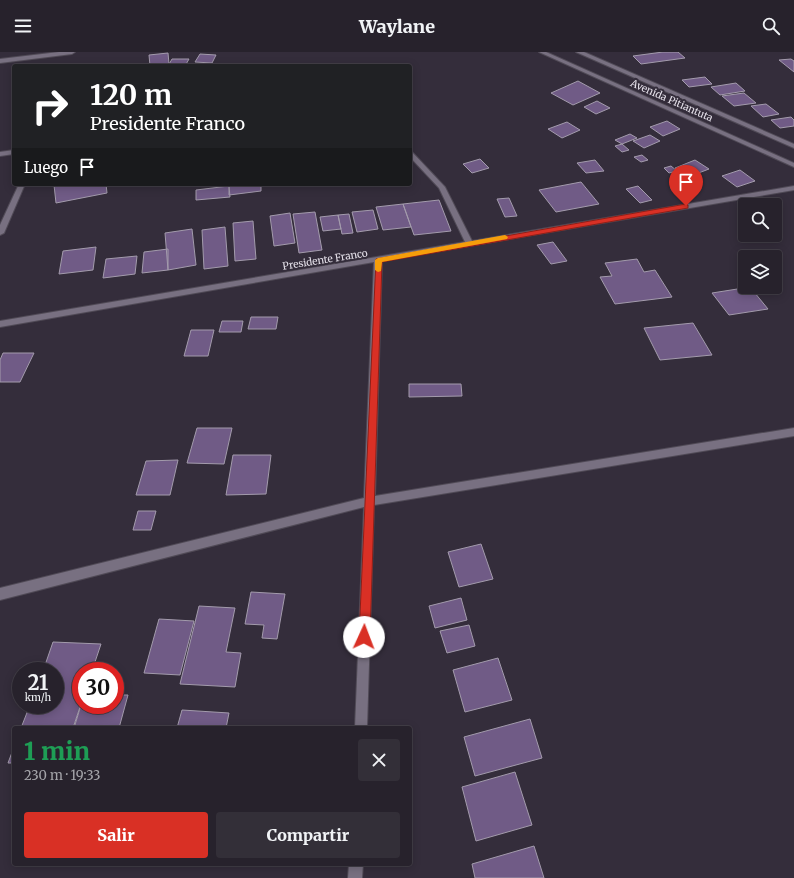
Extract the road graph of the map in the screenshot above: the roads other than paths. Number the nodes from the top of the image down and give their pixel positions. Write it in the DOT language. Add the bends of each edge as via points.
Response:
graph roads {
  1 [pos="72,52"];
  2 [pos="542,52"];
  3 [pos="579,52"];
  4 [pos="0,61"];
  5 [pos="794,146"];
  6 [pos="12,152"];
  7 [pos="0,154"];
  8 [pos="412,155"];
  9 [pos="794,165"];
  10 [pos="21,186"];
  11 [pos="794,188"];
  12 [pos="0,233"];
  13 [pos="469,243"];
  14 [pos="378,260"];
  15 [pos="0,324"];
  16 [pos="794,432"];
  17 [pos="369,501"];
  18 [pos="0,594"];
  19 [pos="361,726"];
  20 [pos="356,866"];
  21 [pos="355,878"];
  1 -- 4 [label="street"];
  2 -- 9 [label="street, Avenida Pitiantuta"];
  3 -- 5 [label="street, Avenida Pitiantuta"];
  6 -- 7 [label="street"];
  8 -- 13 [label="street" via="442,188"];
  10 -- 12 [label="street"];
  11 -- 13 [label="street, Presidente Franco"];
  13 -- 14 [label="street, Presidente Franco"];
  14 -- 15 [label="street, Presidente Franco"];
  14 -- 17 [label="street"];
  16 -- 17 [label="street"];
  17 -- 18 [label="street"];
  17 -- 19 [label="street"];
  20 -- 21 [label="street"];
}
